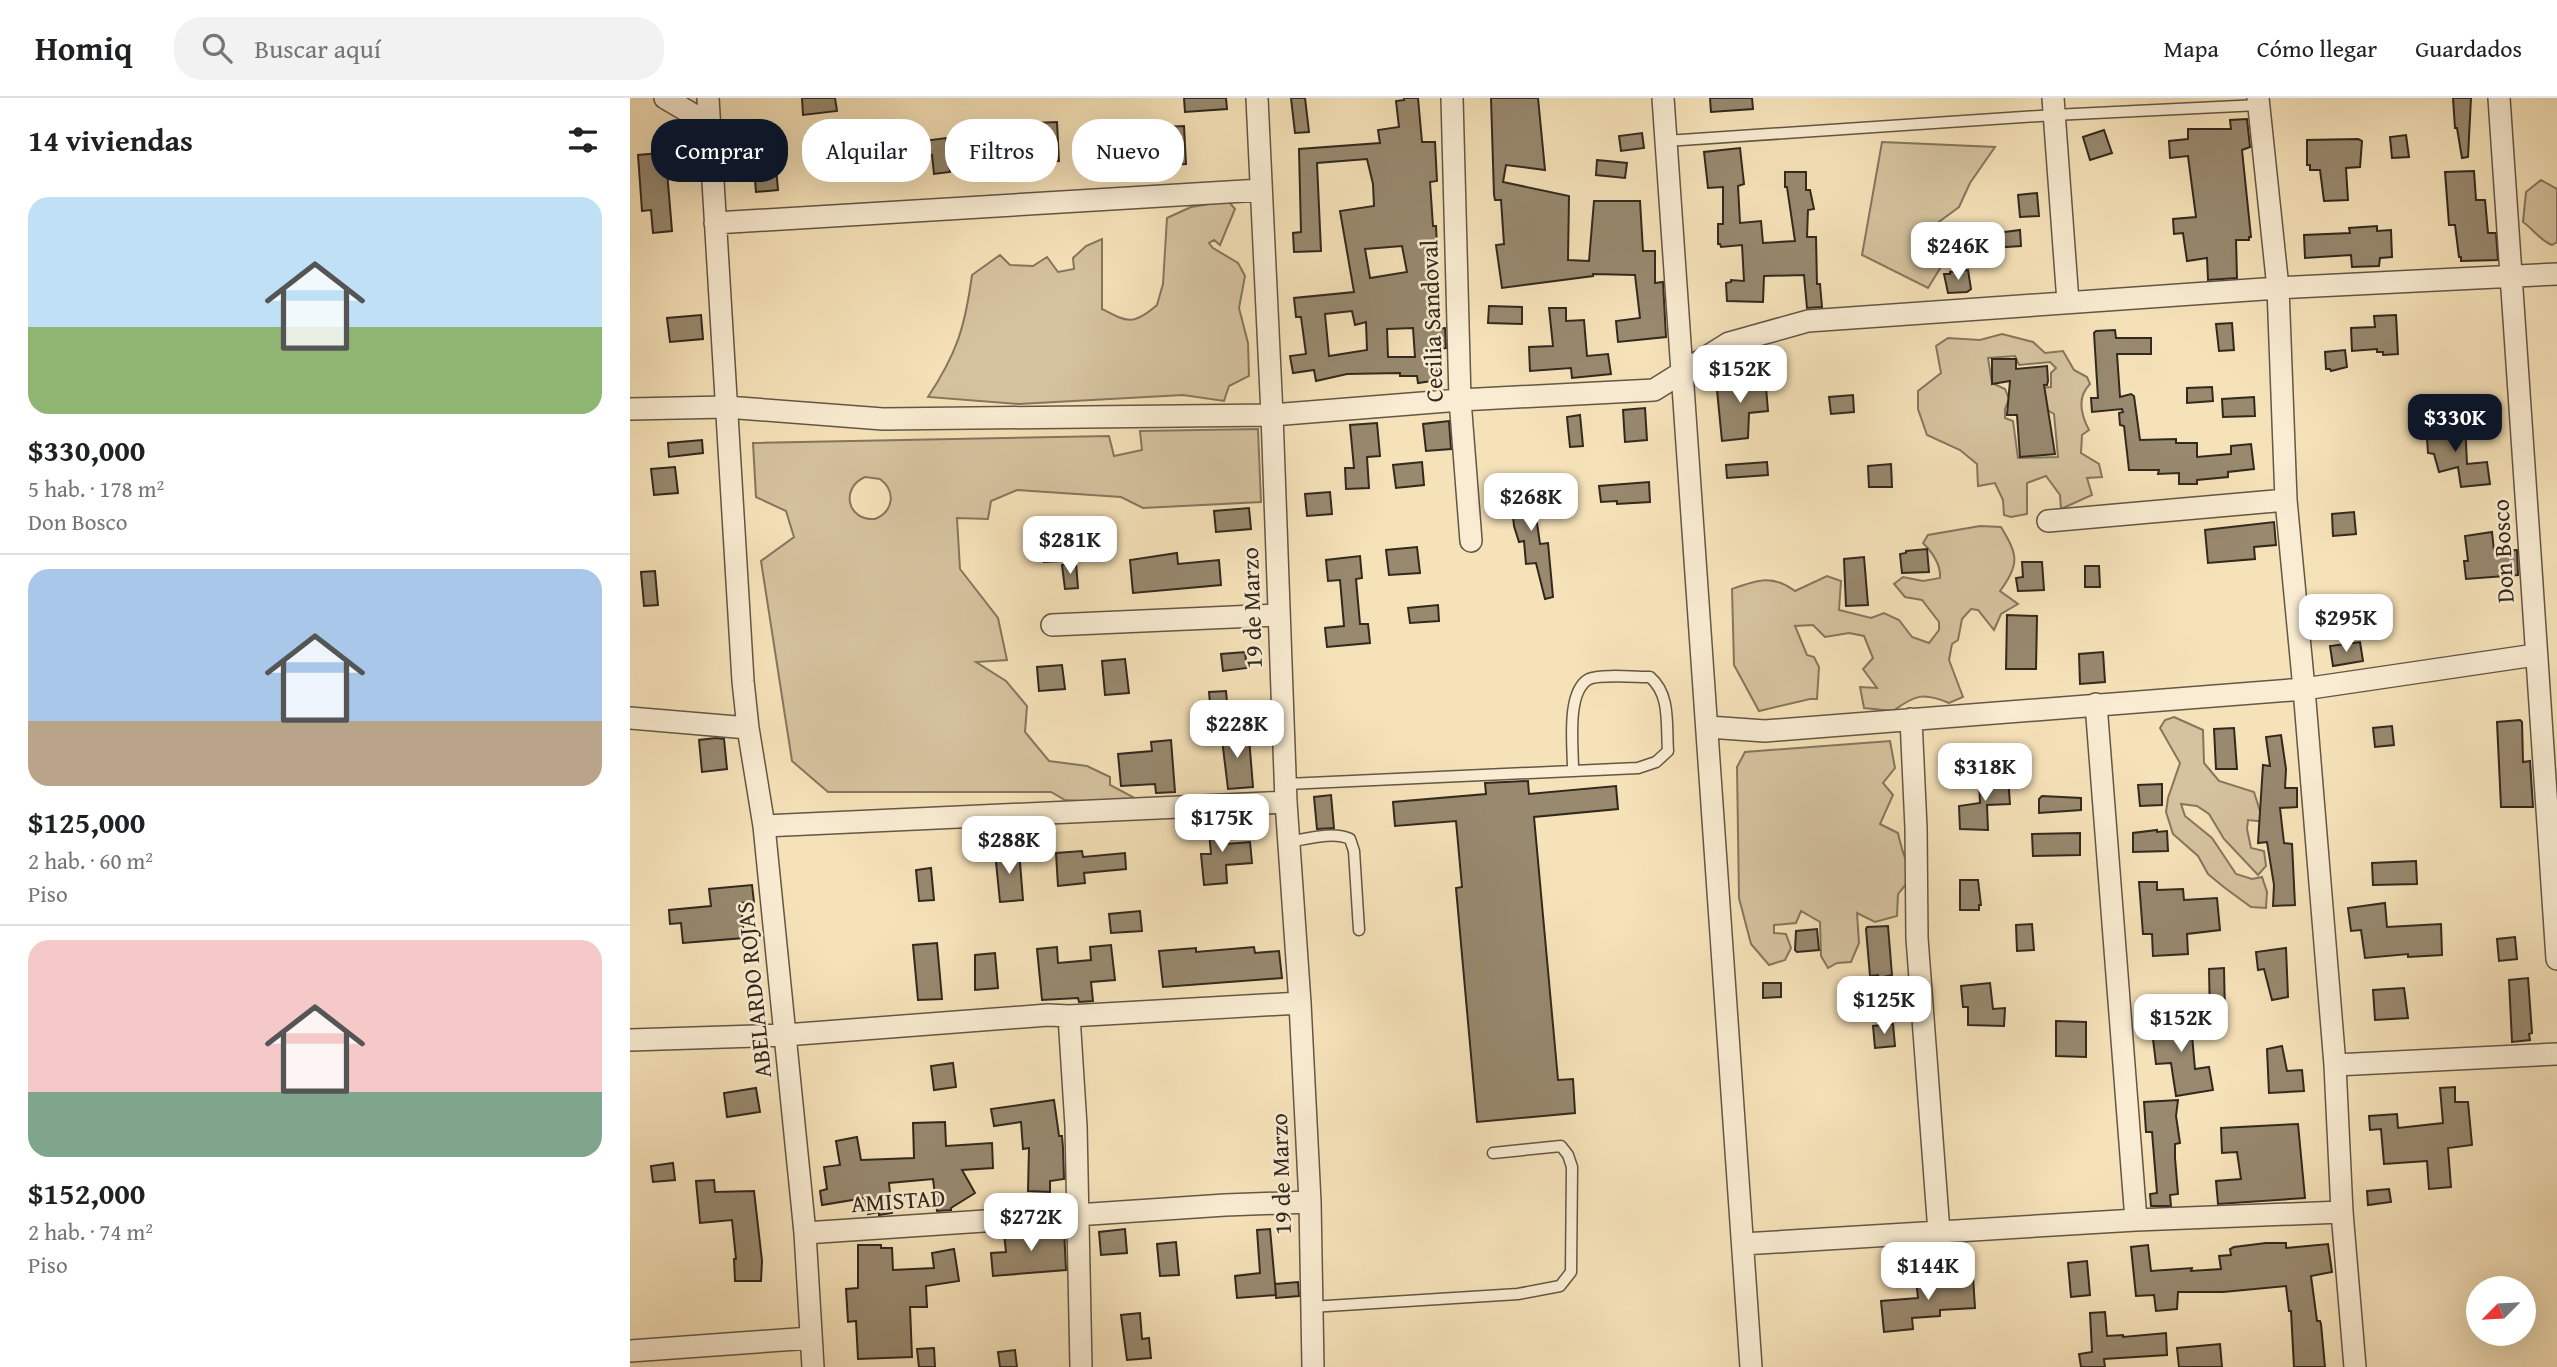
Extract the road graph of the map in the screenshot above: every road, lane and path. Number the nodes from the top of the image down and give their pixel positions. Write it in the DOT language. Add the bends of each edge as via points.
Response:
graph roads {
  1 [pos="665,98"];
  2 [pos="708,98"];
  3 [pos="1257,98"];
  4 [pos="1452,98"];
  5 [pos="1663,98"];
  6 [pos="2499,98"];
  7 [pos="2258,101"];
  8 [pos="2054,106"];
  9 [pos="701,119"];
  10 [pos="710,119"];
  11 [pos="1666,141"];
  12 [pos="713,182"];
  13 [pos="1261,190"];
  14 [pos="715,223"];
  15 [pos="2557,274"];
  16 [pos="2513,277"];
  17 [pos="2278,288"];
  18 [pos="2068,302"];
  19 [pos="1683,372"];
  20 [pos="1460,400"];
  21 [pos="726,407"];
  22 [pos="630,409"];
  23 [pos="1272,415"];
  24 [pos="2286,500"];
  25 [pos="2048,521"];
  26 [pos="1471,541"];
  27 [pos="1278,615"];
  28 [pos="1052,625"];
  29 [pos="2535,655"];
  30 [pos="2304,689"];
  31 [pos="2096,704"];
  32 [pos="630,718"];
  33 [pos="1911,719"];
  34 [pos="1708,727"];
  35 [pos="748,728"];
  36 [pos="1573,769"];
  37 [pos="1286,793"];
  38 [pos="764,826"];
  39 [pos="1288,842"];
  40 [pos="1359,930"];
  41 [pos="2557,959"];
  42 [pos="1300,1003"];
  43 [pos="1069,1016"];
  44 [pos="785,1035"];
  45 [pos="630,1040"];
  46 [pos="2557,1054"];
  47 [pos="2335,1065"];
  48 [pos="1493,1153"];
  49 [pos="1310,1202"];
  50 [pos="2342,1212"];
  51 [pos="1078,1216"];
  52 [pos="2136,1220"];
  53 [pos="1939,1232"];
  54 [pos="805,1233"];
  55 [pos="1743,1244"];
  56 [pos="1311,1307"];
  57 [pos="811,1338"];
  58 [pos="630,1351"];
  59 [pos="813,1367"];
  60 [pos="1081,1367"];
  61 [pos="1313,1367"];
  62 [pos="1751,1367"];
  63 [pos="2355,1367"];
  1 -- 9 [label="street"];
  2 -- 10 [label="street, ABELARDO ROJAS"];
  3 -- 13 [label="street, 19 de Marzo"];
  4 -- 20 [label="street, Cecilia Sandoval"];
  5 -- 11 [label="street"];
  6 -- 16 [label="street, Don Bosco"];
  7 -- 8 [label="lane"];
  7 -- 17 [label="street"];
  8 -- 11 [label="lane"];
  8 -- 18 [label="street"];
  11 -- 19 [label="street"];
  12 -- 14 [label="street, ABELARDO ROJAS"];
  13 -- 14 [label="street"];
  13 -- 23 [label="street, 19 de Marzo"];
  14 -- 21 [label="street, ABELARDO ROJAS"];
  15 -- 16 [label="street"];
  16 -- 17 [label="street"];
  16 -- 29 [label="street, Don Bosco"];
  17 -- 18 [label="street"];
  17 -- 24 [label="street"];
  18 -- 19 [label="street" via="1808,321 1729,343"];
  19 -- 20 [label="street" via="1654,390"];
  19 -- 34 [label="street"];
  20 -- 23 [label="street"];
  20 -- 26 [label="street, Cecilia Sandoval"];
  21 -- 22 [label="street"];
  21 -- 23 [label="street" via="883,419"];
  21 -- 35 [label="street, ABELARDO ROJAS"];
  23 -- 27 [label="street, 19 de Marzo"];
  24 -- 25 [label="street"];
  24 -- 30 [label="street"];
  27 -- 28 [label="street"];
  27 -- 37 [label="street, 19 de Marzo"];
  29 -- 30 [label="street"];
  29 -- 41 [label="street, Don Bosco"];
  30 -- 31 [label="street"];
  30 -- 47 [label="street"];
  31 -- 33 [label="street"];
  31 -- 52 [label="street"];
  32 -- 35 [label="street"];
  33 -- 34 [label="street" via="1765,731"];
  33 -- 53 [label="street" via="1917,937"];
  34 -- 55 [label="street"];
  35 -- 38 [label="street, ABELARDO ROJAS"];
  36 -- 36 [label="lane" via="1638,768 1656,762 1668,751 1665,697 1660,685 1650,677 1591,678 1580,687 1574,699"];
  36 -- 37 [label="lane"];
  37 -- 38 [label="street"];
  37 -- 39 [label="street, 19 de Marzo"];
  38 -- 44 [label="street, ABELARDO ROJAS"];
  39 -- 40 [label="lane" via="1328,836 1350,839"];
  39 -- 42 [label="street, 19 de Marzo"];
  42 -- 43 [label="street"];
  42 -- 49 [label="street, 19 de Marzo"];
  43 -- 44 [label="street"];
  43 -- 51 [label="street"];
  44 -- 45 [label="street"];
  44 -- 54 [label="street, ABELARDO ROJAS"];
  46 -- 47 [label="street"];
  47 -- 50 [label="street"];
  48 -- 56 [label="lane" via="1561,1146 1568,1155 1572,1167 1571,1272 1560,1286 1518,1294"];
  49 -- 51 [label="street, AMISTAD"];
  49 -- 56 [label="street, 19 de Marzo"];
  50 -- 52 [label="street"];
  50 -- 63 [label="street"];
  51 -- 54 [label="street, AMISTAD"];
  51 -- 60 [label="street"];
  52 -- 53 [label="street"];
  53 -- 55 [label="street"];
  54 -- 57 [label="street, ABELARDO ROJAS"];
  55 -- 62 [label="street"];
  56 -- 61 [label="street, 19 de Marzo"];
  57 -- 58 [label="street"];
  57 -- 59 [label="street, ABELARDO ROJAS"];
}
